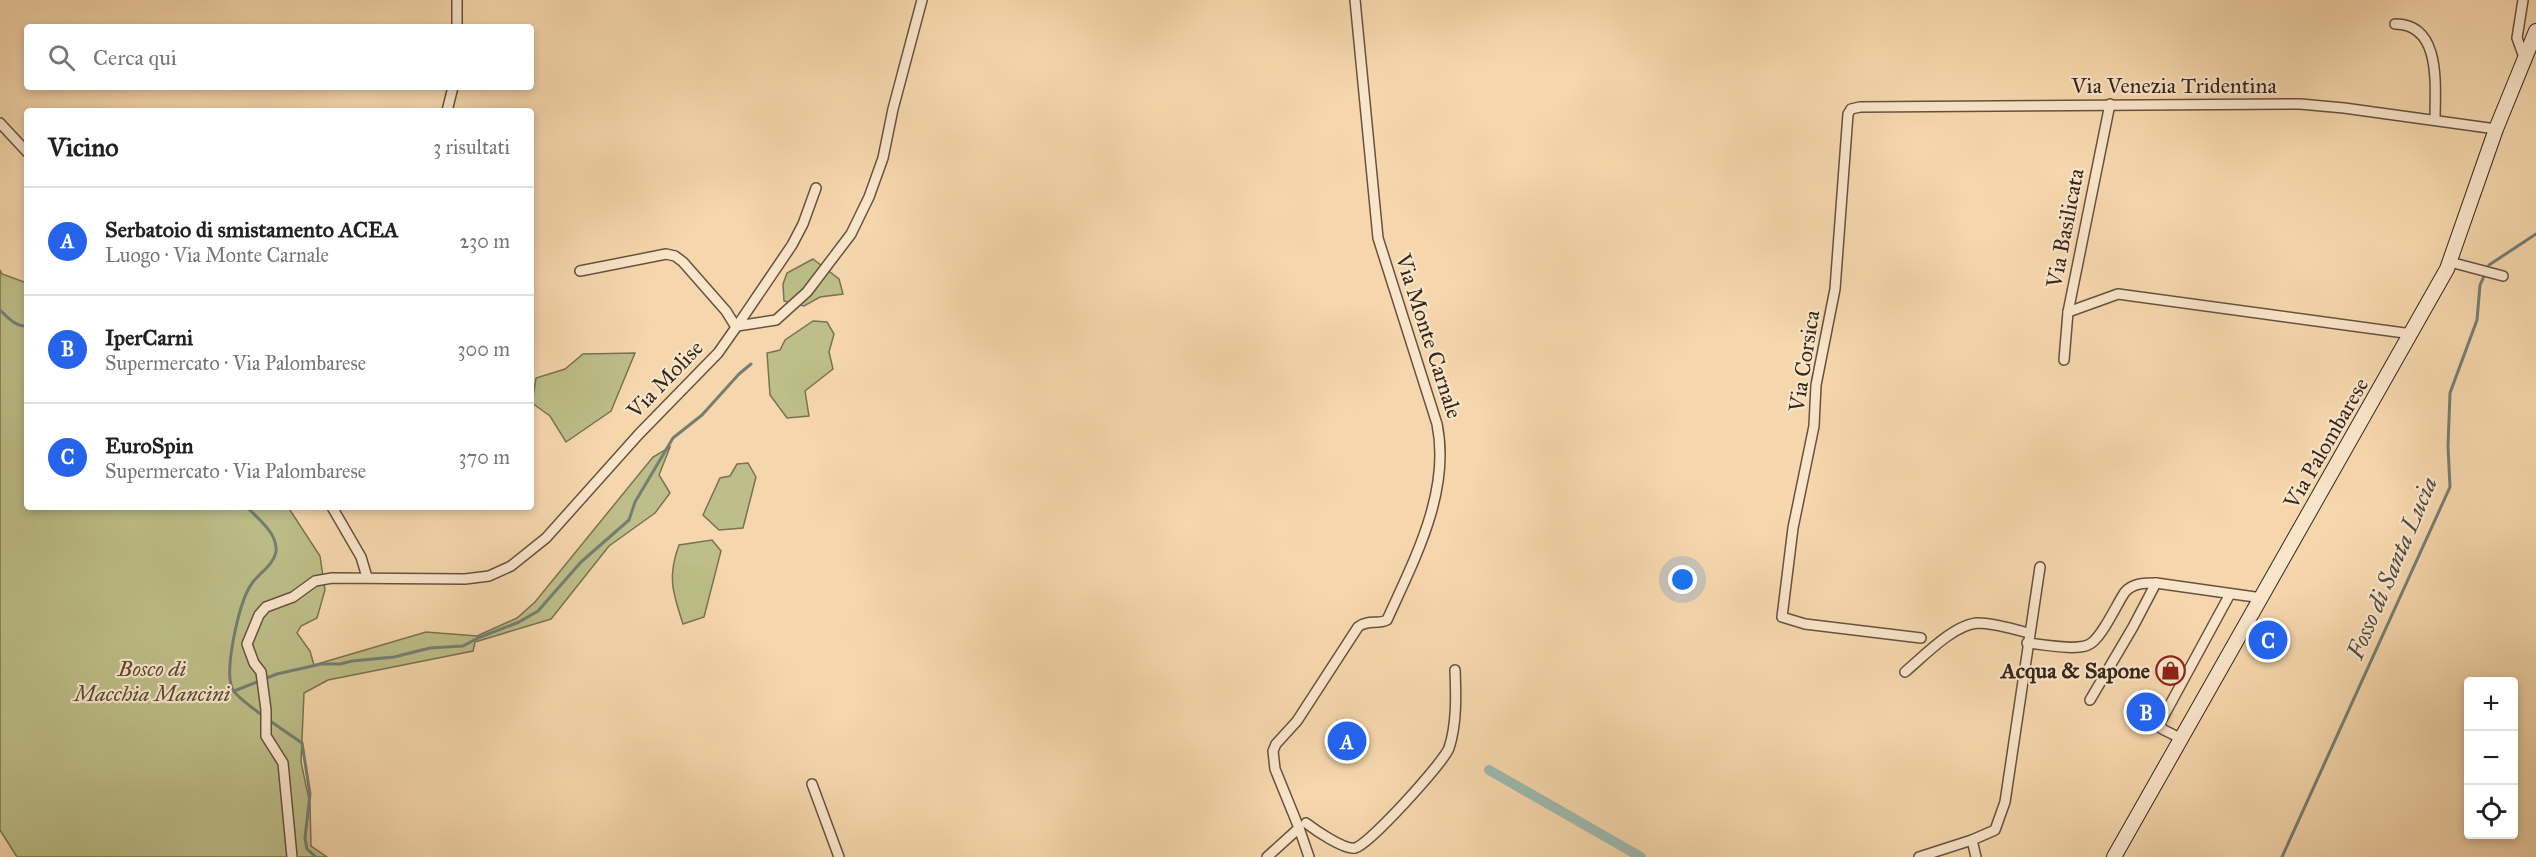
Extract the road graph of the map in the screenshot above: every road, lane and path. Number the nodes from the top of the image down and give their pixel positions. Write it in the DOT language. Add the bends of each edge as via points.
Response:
graph roads {
  1 [pos="457,0"];
  2 [pos="922,0"];
  3 [pos="1355,0"];
  4 [pos="2523,0"];
  5 [pos="457,24"];
  6 [pos="2395,24"];
  7 [pos="2536,31"];
  8 [pos="2525,60"];
  9 [pos="452,90"];
  10 [pos="2110,104"];
  11 [pos="448,108"];
  12 [pos="1851,109"];
  13 [pos="2435,120"];
  14 [pos="0,123"];
  15 [pos="2496,129"];
  16 [pos="24,149"];
  17 [pos="816,188"];
  18 [pos="2450,262"];
  19 [pos="580,271"];
  20 [pos="2503,276"];
  21 [pos="2068,312"];
  22 [pos="737,326"];
  23 [pos="2412,334"];
  24 [pos="2064,360"];
  25 [pos="334,510"];
  26 [pos="2040,567"];
  27 [pos="367,577"];
  28 [pos="2156,583"];
  29 [pos="2230,594"];
  30 [pos="2262,598"];
  31 [pos="1921,638"];
  32 [pos="2028,638"];
  33 [pos="1455,670"];
  34 [pos="1905,672"];
  35 [pos="2090,700"];
  36 [pos="2182,739"];
  37 [pos="812,784"];
  38 [pos="1302,826"];
  39 [pos="1972,840"];
  40 [pos="292,857"];
  41 [pos="839,857"];
  42 [pos="1267,857"];
  43 [pos="1309,857"];
  44 [pos="1920,857"];
  45 [pos="1976,857"];
  46 [pos="2114,857"];
  1 -- 5 [label="street"];
  2 -- 22 [label="street" via="883,158 851,234 807,292 776,320"];
  3 -- 38 [label="street, Via Monte Carnale" via="1378,238 1437,424 1439,467 1436,497 1427,526 1387,620 1358,627 1297,721 1274,748 1273,763"];
  4 -- 8 [label="street" via="2517,38"];
  6 -- 13 [label="street" via="2411,25 2427,44 2434,66"];
  7 -- 8 [label="main road, Via Palombarese"];
  8 -- 15 [label="main road, Via Palombarese"];
  9 -- 11 [label="street"];
  10 -- 12 [label="street, Via Venezia Tridentina"];
  10 -- 13 [label="street, Via Venezia Tridentina" via="2300,105"];
  10 -- 21 [label="street, Via Basilicata"];
  12 -- 31 [label="street, Via Corsica" via="1835,289 1815,390 1814,426 1793,528 1782,616 1805,624"];
  13 -- 15 [label="street, Via Venezia Tridentina"];
  14 -- 16 [label="street"];
  15 -- 18 [label="main road, Via Palombarese"];
  17 -- 22 [label="street, Via Molise" via="792,245"];
  18 -- 20 [label="street"];
  18 -- 23 [label="main road, Via Palombarese"];
  19 -- 22 [label="street" via="659,255 675,256"];
  21 -- 23 [label="street" via="2118,294"];
  21 -- 24 [label="street, Via Basilicata"];
  22 -- 27 [label="street, Via Molise" via="718,353 522,559 478,578"];
  23 -- 30 [label="main road, Via Palombarese"];
  25 -- 27 [label="street" via="361,557"];
  26 -- 32 [label="street"];
  27 -- 40 [label="street, Via Molise" via="315,581 293,597 266,607 247,644 261,672 266,736 283,763"];
  28 -- 29 [label="street"];
  28 -- 32 [label="street" via="2128,589 2097,638 2086,646"];
  28 -- 35 [label="street"];
  29 -- 30 [label="street"];
  29 -- 36 [label="street" via="2160,723 2165,731"];
  30 -- 36 [label="main road, Via Palombarese"];
  32 -- 34 [label="street" via="1990,624 1967,625"];
  32 -- 39 [label="street" via="2001,817 1993,833"];
  33 -- 38 [label="street" via="1453,730 1447,751 1433,772 1381,826 1361,845 1351,848"];
  36 -- 46 [label="main road, Via Palombarese"];
  37 -- 41 [label="street"];
  38 -- 42 [label="street"];
  38 -- 43 [label="street"];
  39 -- 44 [label="street"];
  39 -- 45 [label="street"];
}
